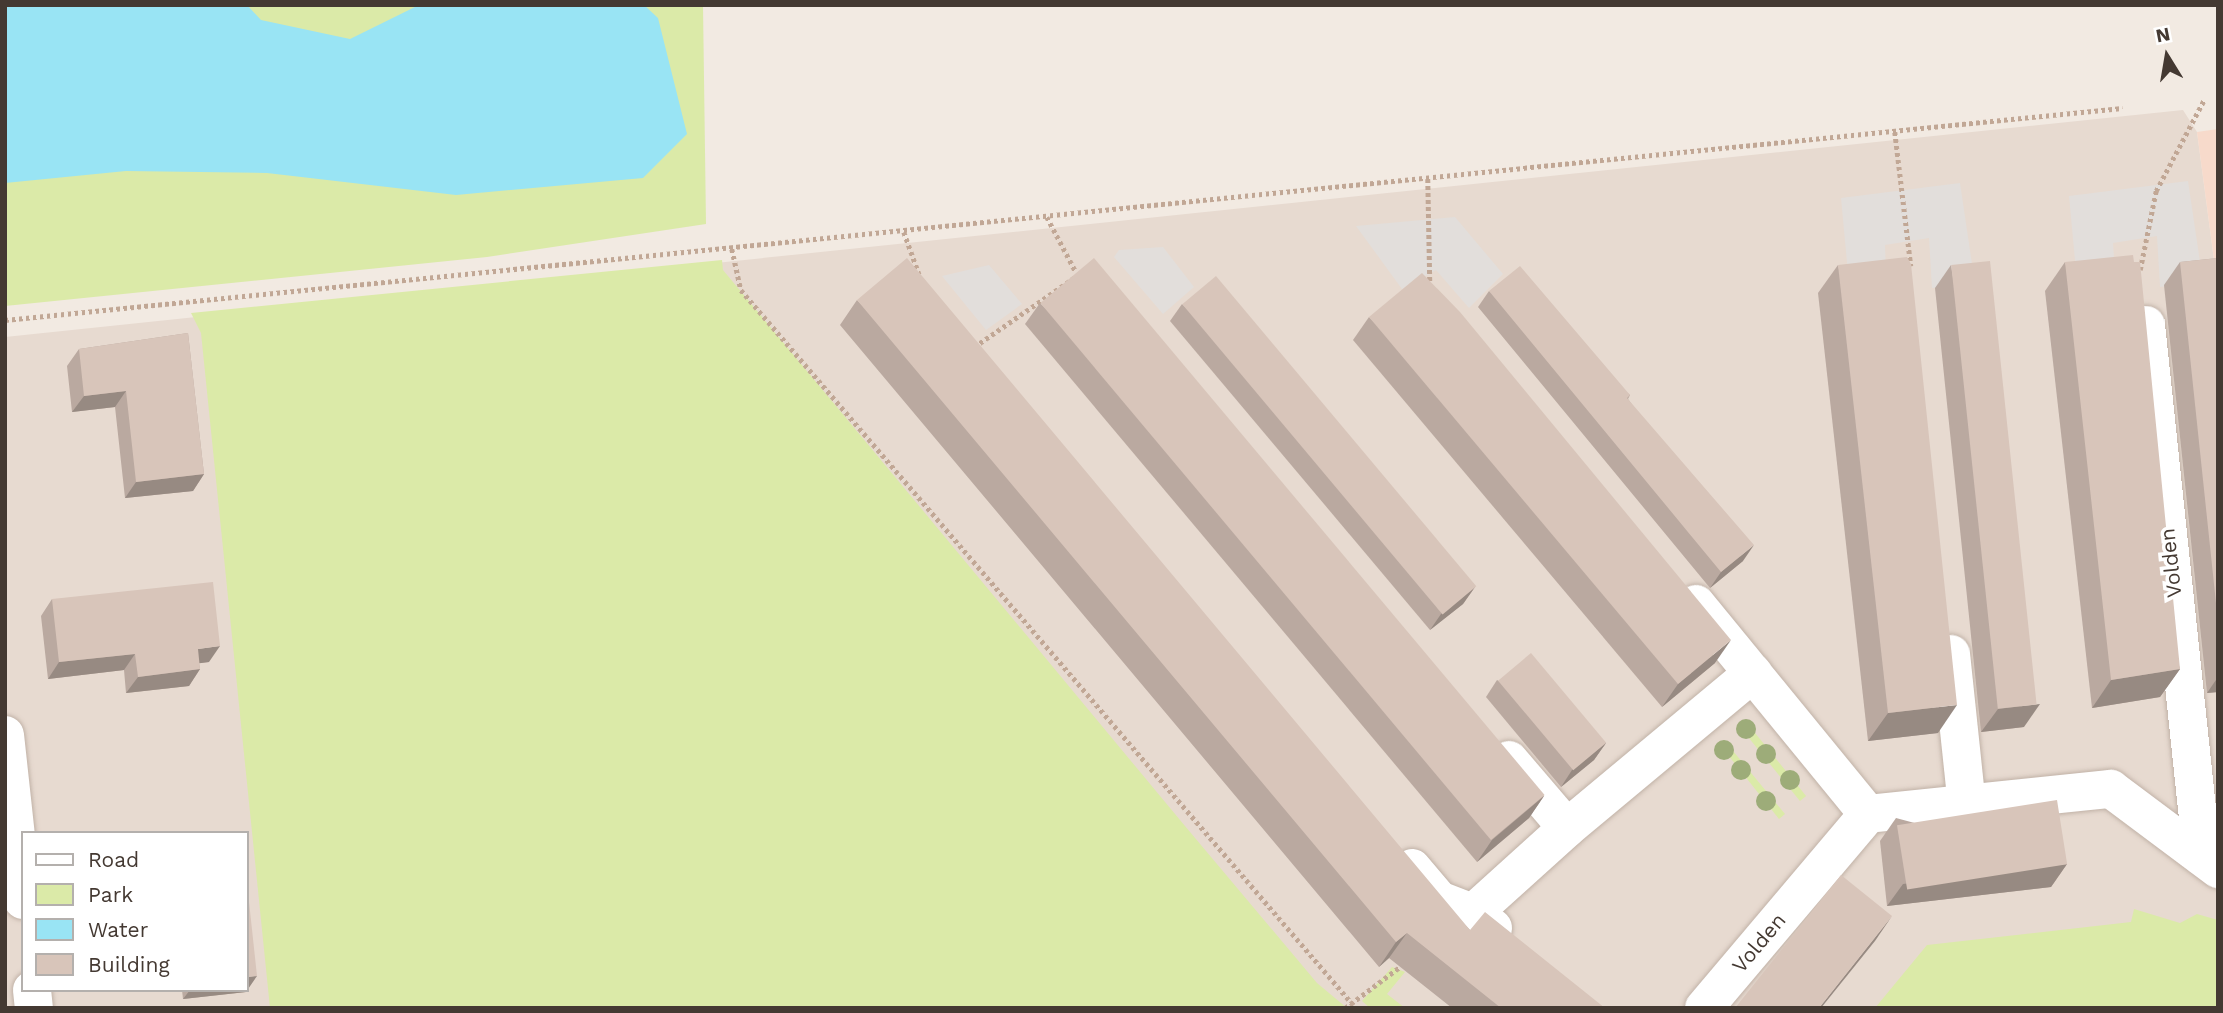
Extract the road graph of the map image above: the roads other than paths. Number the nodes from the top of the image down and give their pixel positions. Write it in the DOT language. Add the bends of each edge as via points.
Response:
graph roads {
  1 [pos="2140,270"];
  2 [pos="1674,579"];
  3 [pos="1947,611"];
  4 [pos="1753,673"];
  5 [pos="1487,733"];
  6 [pos="5,735"];
  7 [pos="1967,805"];
  8 [pos="1868,814"];
  9 [pos="1567,828"];
  10 [pos="1385,837"];
  11 [pos="2210,862"];
  12 [pos="21,882"];
  13 [pos="1473,912"];
  14 [pos="1517,947"];
  15 [pos="1704,1008"];
  1 -- 11 [label="street, Volden"];
  2 -- 4 [label="street"];
  3 -- 7 [label="street"];
  4 -- 8 [label="street"];
  4 -- 9 [label="street"];
  5 -- 9 [label="street"];
  6 -- 12 [label="street"];
  7 -- 8 [label="street, Volden"];
  7 -- 11 [label="street, Volden" via="2111,789"];
  8 -- 15 [label="street, Volden"];
  9 -- 13 [label="street"];
  10 -- 13 [label="street" via="1439,900"];
  13 -- 14 [label="street"];
}
